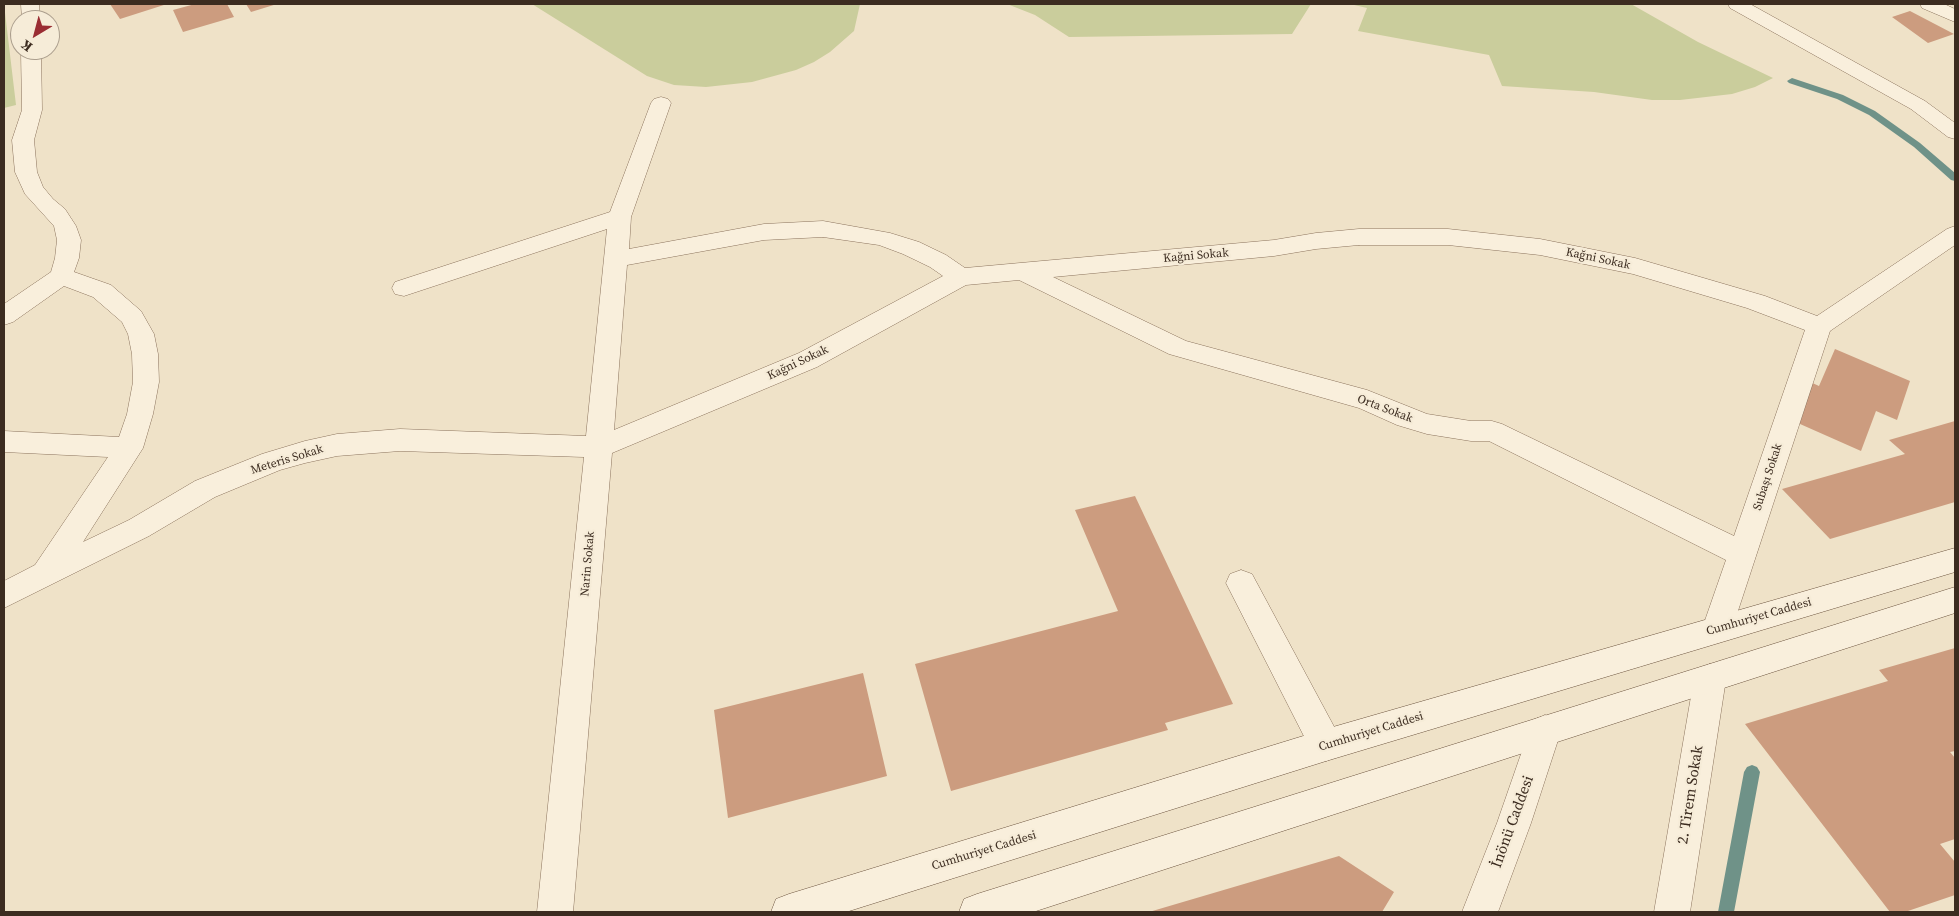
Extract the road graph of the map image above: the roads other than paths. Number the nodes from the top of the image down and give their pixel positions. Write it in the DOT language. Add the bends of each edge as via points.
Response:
graph roads {
  1 [pos="1737,4"];
  2 [pos="1929,4"];
  3 [pos="1955,16"];
  4 [pos="31,60"];
  5 [pos="661,103"];
  6 [pos="1955,133"];
  7 [pos="620,216"];
  8 [pos="1955,234"];
  9 [pos="616,259"];
  10 [pos="1023,272"];
  11 [pos="61,276"];
  12 [pos="961,277"];
  13 [pos="404,288"];
  14 [pos="4,316"];
  15 [pos="1818,326"];
  16 [pos="4,441"];
  17 [pos="599,447"];
  18 [pos="128,448"];
  19 [pos="1742,554"];
  20 [pos="1955,560"];
  21 [pos="45,575"];
  22 [pos="1241,583"];
  23 [pos="4,595"];
  24 [pos="1955,600"];
  25 [pos="1717,629"];
  26 [pos="1710,679"];
  27 [pos="1545,731"];
  28 [pos="1326,745"];
  29 [pos="555,912"];
  30 [pos="789,912"];
  31 [pos="977,912"];
  32 [pos="1480,912"];
  33 [pos="1672,912"];
  1 -- 6 [label="street" via="1918,105"];
  2 -- 3 [label="street"];
  4 -- 11 [label="street" via="32,110 23,140 23,155 33,189 65,226 69,240"];
  5 -- 7 [label="street, Narin Sokak"];
  7 -- 9 [label="street, Narin Sokak"];
  7 -- 13 [label="street"];
  8 -- 15 [label="street"];
  9 -- 12 [label="street" via="764,232 822,229 882,238 911,248"];
  9 -- 17 [label="street, Narin Sokak"];
  10 -- 12 [label="street, Kağni Sokak"];
  10 -- 15 [label="street, Kağni Sokak" via="1359,237 1448,237 1540,247 1635,266 1747,299"];
  10 -- 19 [label="street, Orta Sokak" via="1178,348 1367,400 1427,424 1492,431"];
  11 -- 14 [label="street"];
  11 -- 18 [label="street" via="83,282 118,302 132,317 141,334 146,382 140,414"];
  12 -- 17 [label="street, Kağni Sokak" via="808,360"];
  15 -- 19 [label="street, Subaşı Sokak"];
  16 -- 18 [label="street"];
  17 -- 21 [label="street, Meteris Sokak" via="400,440 337,445 305,452 205,489 139,528"];
  17 -- 29 [label="street, Narin Sokak"];
  18 -- 21 [label="street"];
  19 -- 25 [label="street, Subaşı Sokak"];
  20 -- 25 [label="street, Cumhuriyet Caddesi"];
  21 -- 23 [label="street, Meteris Sokak"];
  22 -- 28 [label="street"];
  24 -- 26 [label="street"];
  25 -- 28 [label="street, Cumhuriyet Caddesi"];
  26 -- 27 [label="street"];
  26 -- 33 [label="street, 2. Tirem Sokak"];
  27 -- 31 [label="street"];
  27 -- 32 [label="street, İnönü Caddesi"];
  28 -- 30 [label="street, Cumhuriyet Caddesi"];
}
